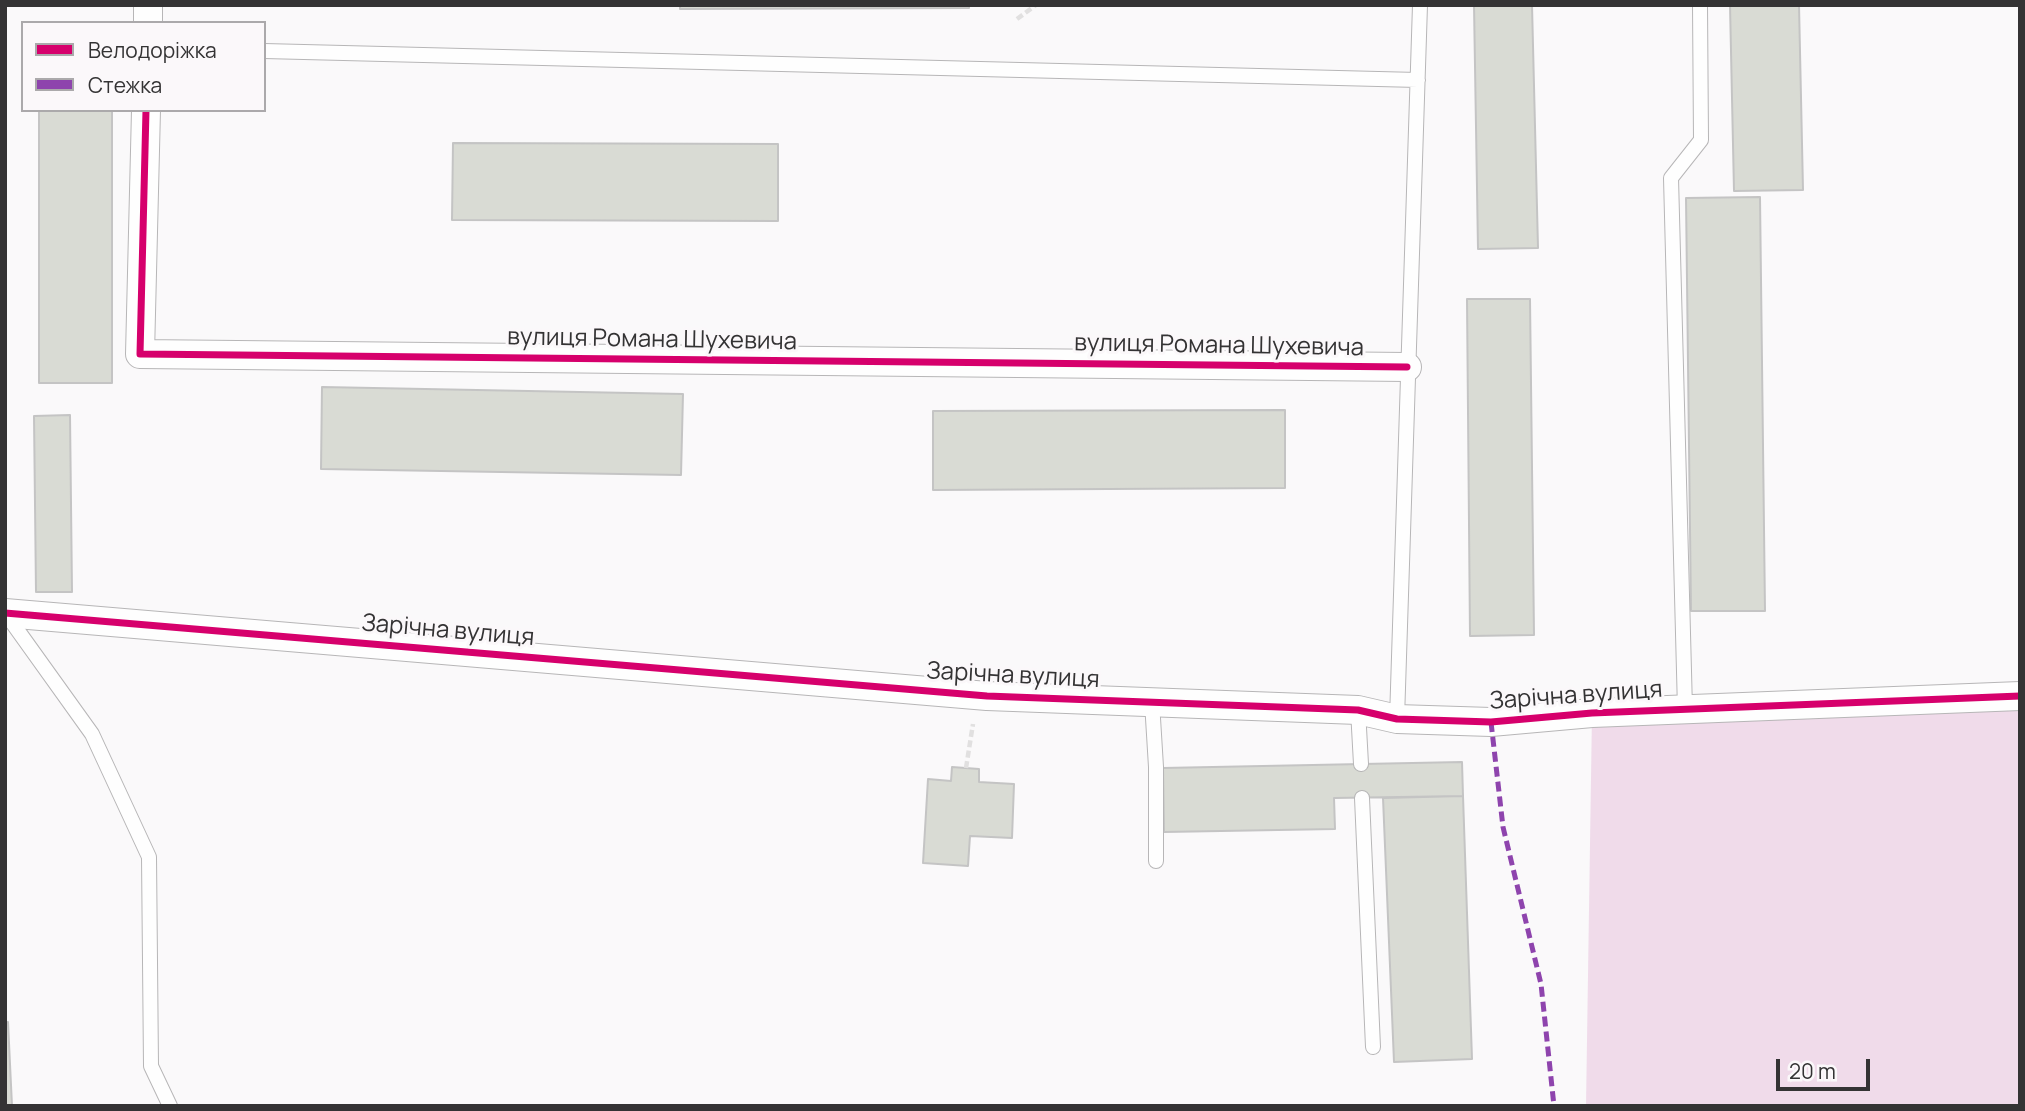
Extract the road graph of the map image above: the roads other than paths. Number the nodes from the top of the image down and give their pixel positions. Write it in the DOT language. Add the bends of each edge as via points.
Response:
graph roads {
  1 [pos="1420,5"];
  2 [pos="1700,5"];
  3 [pos="266,51"];
  4 [pos="1418,80"];
  5 [pos="146,112"];
  6 [pos="1407,367"];
  7 [pos="5,613"];
  8 [pos="2020,696"];
  9 [pos="1152,702"];
  10 [pos="1685,709"];
  11 [pos="1358,710"];
  12 [pos="1397,719"];
  13 [pos="1361,764"];
  14 [pos="1362,798"];
  15 [pos="1156,861"];
  16 [pos="1373,1047"];
  17 [pos="170,1106"];
  1 -- 4 [label="lane"];
  2 -- 10 [label="lane" via="1701,140 1671,178"];
  3 -- 4 [label="lane"];
  4 -- 6 [label="lane"];
  5 -- 6 [label="street, вулиця Романа Шухевича" via="140,354"];
  6 -- 12 [label="lane"];
  7 -- 9 [label="street, Зарічна вулиця" via="987,696"];
  7 -- 17 [label="lane" via="92,734 149,857 152,1066"];
  8 -- 10 [label="street, Зарічна вулиця"];
  9 -- 11 [label="street, Зарічна вулиця"];
  9 -- 15 [label="lane"];
  10 -- 12 [label="street, Зарічна вулиця" via="1491,722"];
  11 -- 12 [label="street, Зарічна вулиця"];
  11 -- 13 [label="lane"];
  14 -- 16 [label="lane"];
}
